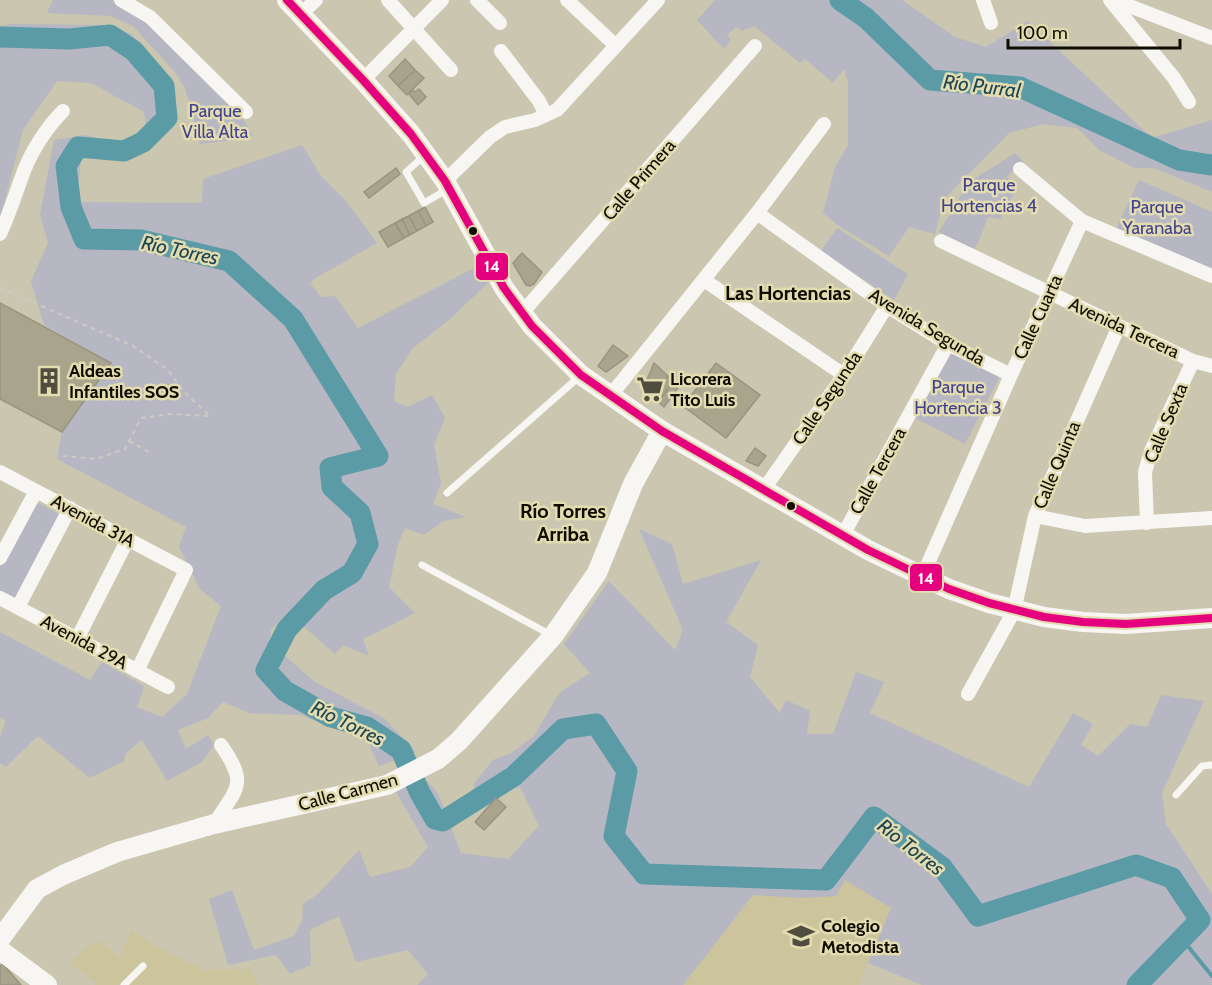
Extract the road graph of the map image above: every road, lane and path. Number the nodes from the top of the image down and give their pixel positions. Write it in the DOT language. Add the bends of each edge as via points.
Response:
graph roads {
  1 [pos="121,0"];
  2 [pos="316,0"];
  3 [pos="388,0"];
  4 [pos="442,0"];
  5 [pos="477,0"];
  6 [pos="567,0"];
  7 [pos="658,0"];
  8 [pos="983,0"];
  9 [pos="1112,0"];
  10 [pos="294,7"];
  11 [pos="500,23"];
  12 [pos="991,24"];
  13 [pos="414,28"];
  14 [pos="1212,38"];
  15 [pos="615,45"];
  16 [pos="755,46"];
  17 [pos="501,51"];
  18 [pos="451,70"];
  19 [pos="363,80"];
  20 [pos="1189,102"];
  21 [pos="63,111"];
  22 [pos="246,112"];
  23 [pos="546,115"];
  24 [pos="824,124"];
  25 [pos="426,154"];
  26 [pos="1020,169"];
  27 [pos="447,185"];
  28 [pos="757,213"];
  29 [pos="1082,221"];
  30 [pos="0,234"];
  31 [pos="940,241"];
  32 [pos="1212,276"];
  33 [pos="704,280"];
  34 [pos="0,288"];
  35 [pos="1049,293"];
  36 [pos="887,306"];
  37 [pos="522,313"];
  38 [pos="1119,326"];
  39 [pos="948,344"];
  40 [pos="1193,361"];
  41 [pos="1212,366"];
  42 [pos="581,375"];
  43 [pos="844,375"];
  44 [pos="1011,375"];
  45 [pos="612,395"];
  46 [pos="662,431"];
  47 [pos="129,441"];
  48 [pos="151,453"];
  49 [pos="63,456"];
  50 [pos="0,472"];
  51 [pos="764,489"];
  52 [pos="36,491"];
  53 [pos="447,493"];
  54 [pos="70,508"];
  55 [pos="1035,516"];
  56 [pos="1212,518"];
  57 [pos="1147,523"];
  58 [pos="843,535"];
  59 [pos="128,539"];
  60 [pos="0,558"];
  61 [pos="422,565"];
  62 [pos="922,577"];
  63 [pos="0,598"];
  64 [pos="18,607"];
  65 [pos="1014,611"];
  66 [pos="1212,618"];
  67 [pos="554,636"];
  68 [pos="77,639"];
  69 [pos="137,671"];
  70 [pos="168,687"];
  71 [pos="968,694"];
  72 [pos="221,745"];
  73 [pos="1212,765"];
  74 [pos="1176,795"];
  75 [pos="214,824"];
  76 [pos="0,939"];
  77 [pos="0,950"];
  78 [pos="143,966"];
  79 [pos="47,985"];
  80 [pos="124,985"];
  1 -- 22 [label="street" via="150,18"];
  2 -- 10 [label="street"];
  3 -- 13 [label="street"];
  4 -- 13 [label="street"];
  5 -- 11 [label="street"];
  6 -- 15 [label="street"];
  7 -- 15 [label="street"];
  8 -- 12 [label="street"];
  9 -- 14 [label="street"];
  9 -- 20 [label="street"];
  10 -- 19 [label="main road"];
  13 -- 18 [label="street"];
  13 -- 19 [label="street"];
  15 -- 23 [label="street" via="557,110"];
  16 -- 37 [label="street, Calle Primera"];
  17 -- 23 [label="street"];
  19 -- 25 [label="main road"];
  21 -- 30 [label="street" via="25,168"];
  23 -- 27 [label="street" via="505,127 490,137"];
  24 -- 28 [label="street"];
  25 -- 27 [label="main road"];
  25 -- 27 [label="lane" via="406,172 424,202"];
  26 -- 29 [label="street"];
  27 -- 37 [label="main road"];
  28 -- 33 [label="street"];
  28 -- 36 [label="street, Avenida Segunda"];
  29 -- 32 [label="street"];
  29 -- 35 [label="street, Calle Cuarta"];
  31 -- 35 [label="street, Avenida Tercera"];
  33 -- 43 [label="street"];
  33 -- 45 [label="street"];
  34 -- 47 [label="path" via="133,346 168,370 184,392 210,416 170,414 141,418"];
  35 -- 38 [label="street, Avenida Tercera"];
  35 -- 44 [label="street, Calle Cuarta"];
  36 -- 39 [label="street, Avenida Segunda"];
  36 -- 43 [label="street, Calle Segunda"];
  37 -- 42 [label="main road"];
  38 -- 40 [label="street, Avenida Tercera"];
  38 -- 55 [label="street, Calle Quinta"];
  39 -- 44 [label="street, Avenida Segunda"];
  39 -- 58 [label="street, Calle Tercera"];
  40 -- 41 [label="street, Avenida Tercera"];
  40 -- 57 [label="street, Calle Sexta" via="1145,472"];
  42 -- 45 [label="main road"];
  42 -- 53 [label="lane"];
  43 -- 51 [label="street, Calle Segunda"];
  44 -- 62 [label="street, Calle Cuarta"];
  45 -- 46 [label="main road"];
  46 -- 51 [label="main road"];
  46 -- 67 [label="main road, Calle Carmen" via="633,484 597,573"];
  47 -- 48 [label="path"];
  47 -- 49 [label="path" via="125,449 96,459"];
  50 -- 52 [label="street, Avenida 31A"];
  51 -- 58 [label="main road"];
  52 -- 54 [label="street, Avenida 31A"];
  52 -- 60 [label="street"];
  54 -- 59 [label="street, Avenida 31A"];
  54 -- 64 [label="street"];
  55 -- 57 [label="street" via="1085,526"];
  55 -- 65 [label="street, Calle Quinta"];
  56 -- 57 [label="street"];
  58 -- 62 [label="main road"];
  59 -- 68 [label="street"];
  59 -- 69 [label="street, Avenida 31A" via="186,570"];
  61 -- 67 [label="lane"];
  62 -- 65 [label="main road"];
  63 -- 64 [label="street, Avenida 29A"];
  64 -- 68 [label="street, Avenida 29A"];
  65 -- 66 [label="main road" via="1094,623"];
  65 -- 71 [label="street, Calle Quinta"];
  67 -- 75 [label="main road, Calle Carmen" via="459,741 421,769 387,785"];
  68 -- 69 [label="street, Avenida 29A"];
  69 -- 70 [label="street, Avenida 29A"];
  72 -- 75 [label="street" via="235,764 238,782"];
  73 -- 74 [label="lane" via="1202,766"];
  75 -- 76 [label="main road, Calle Carmen" via="117,852 63,875 37,889"];
  77 -- 79 [label="main road"];
  78 -- 80 [label="lane"];
}
